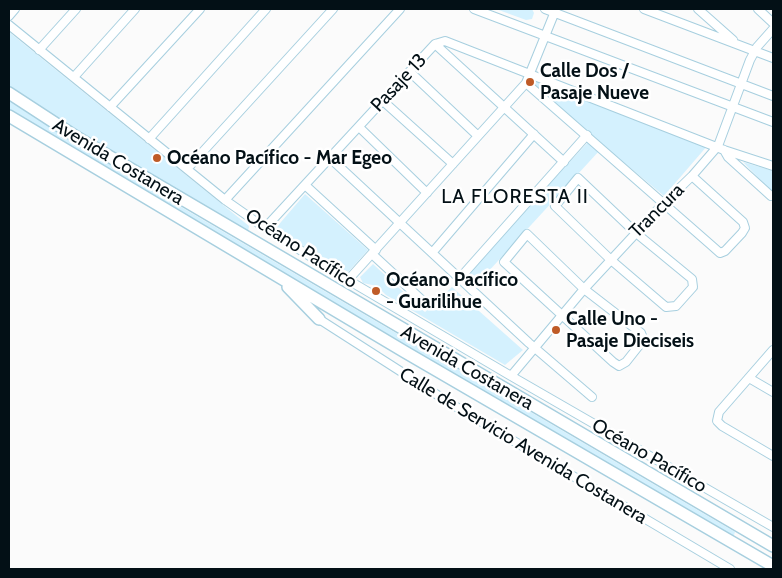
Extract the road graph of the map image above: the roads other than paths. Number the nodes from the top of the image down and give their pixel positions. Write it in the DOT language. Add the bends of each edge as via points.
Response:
graph roads {
  1 [pos="15,9"];
  2 [pos="76,9"];
  3 [pos="135,9"];
  4 [pos="200,9"];
  5 [pos="266,9"];
  6 [pos="334,9"];
  7 [pos="400,9"];
  8 [pos="474,9"];
  9 [pos="545,9"];
  10 [pos="644,9"];
  11 [pos="698,9"];
  12 [pos="758,9"];
  13 [pos="555,10"];
  14 [pos="9,16"];
  15 [pos="773,23"];
  16 [pos="9,25"];
  17 [pos="773,28"];
  18 [pos="545,37"];
  19 [pos="435,44"];
  20 [pos="736,44"];
  21 [pos="39,50"];
  22 [pos="755,51"];
  23 [pos="773,58"];
  24 [pos="410,72"];
  25 [pos="530,73"];
  26 [pos="74,77"];
  27 [pos="526,83"];
  28 [pos="742,84"];
  29 [pos="9,93"];
  30 [pos="773,96"];
  31 [pos="383,101"];
  32 [pos="110,107"];
  33 [pos="504,107"];
  34 [pos="733,107"];
  35 [pos="9,116"];
  36 [pos="773,122"];
  37 [pos="359,127"];
  38 [pos="534,134"];
  39 [pos="587,135"];
  40 [pos="478,136"];
  41 [pos="150,139"];
  42 [pos="721,148"];
  43 [pos="330,158"];
  44 [pos="564,162"];
  45 [pos="453,164"];
  46 [pos="773,166"];
  47 [pos="187,169"];
  48 [pos="692,176"];
  49 [pos="305,185"];
  50 [pos="427,193"];
  51 [pos="772,196"];
  52 [pos="225,200"];
  53 [pos="663,204"];
  54 [pos="399,224"];
  55 [pos="265,228"];
  56 [pos="636,233"];
  57 [pos="374,252"];
  58 [pos="432,253"];
  59 [pos="611,260"];
  60 [pos="278,276"];
  61 [pos="459,279"];
  62 [pos="348,280"];
  63 [pos="584,288"];
  64 [pos="424,302"];
  65 [pos="561,317"];
  66 [pos="319,320"];
  67 [pos="535,348"];
  68 [pos="773,350"];
  69 [pos="511,376"];
  70 [pos="749,378"];
  71 [pos="773,392"];
  72 [pos="592,396"];
  73 [pos="773,456"];
  74 [pos="773,527"];
  75 [pos="773,546"];
  76 [pos="773,566"];
  77 [pos="730,569"];
  1 -- 14 [label="street"];
  2 -- 21 [label="street"];
  3 -- 26 [label="street"];
  4 -- 32 [label="street"];
  5 -- 41 [label="street"];
  6 -- 47 [label="street"];
  7 -- 52 [label="street"];
  8 -- 18 [label="street"];
  9 -- 13 [label="street"];
  10 -- 20 [label="street"];
  11 -- 20 [label="street"];
  12 -- 15 [label="street"];
  13 -- 18 [label="street"];
  13 -- 28 [label="street"];
  16 -- 21 [label="street, Océano Pacífico"];
  17 -- 22 [label="street, Trancura"];
  18 -- 25 [label="street"];
  18 -- 34 [label="street"];
  19 -- 24 [label="street, Pasaje 13"];
  19 -- 25 [label="street" via="445,41"];
  19 -- 33 [label="street, Pasaje 13"];
  20 -- 22 [label="street"];
  21 -- 26 [label="street, Océano Pacífico"];
  22 -- 23 [label="street"];
  22 -- 28 [label="street, Trancura"];
  24 -- 31 [label="street, Pasaje 13"];
  24 -- 40 [label="street"];
  25 -- 27 [label="street"];
  25 -- 42 [label="street"];
  26 -- 32 [label="street, Océano Pacífico"];
  27 -- 33 [label="street"];
  27 -- 39 [label="street"];
  28 -- 30 [label="street"];
  28 -- 34 [label="street, Trancura"];
  29 -- 75 [label="main road, Avenida Costanera" via="78,138"];
  31 -- 37 [label="street, Pasaje 13"];
  31 -- 45 [label="street"];
  32 -- 41 [label="street, Océano Pacífico"];
  33 -- 38 [label="street, Pasaje 13"];
  33 -- 40 [label="street"];
  34 -- 36 [label="street"];
  34 -- 42 [label="street, Trancura"];
  35 -- 60 [label="main road, Avenida Costanera"];
  37 -- 43 [label="street, Pasaje 13"];
  37 -- 50 [label="street"];
  38 -- 44 [label="street, Pasaje 13"];
  38 -- 58 [label="street"];
  39 -- 44 [label="street"];
  39 -- 53 [label="street"];
  40 -- 45 [label="street"];
  41 -- 47 [label="street, Océano Pacífico"];
  42 -- 46 [label="street"];
  42 -- 48 [label="street, Trancura"];
  42 -- 51 [label="street"];
  43 -- 49 [label="street, Pasaje 13"];
  43 -- 54 [label="street"];
  44 -- 61 [label="street"];
  45 -- 50 [label="street"];
  47 -- 52 [label="street, Océano Pacífico"];
  48 -- 53 [label="street, Trancura"];
  48 -- 53 [label="street" via="743,222 745,228 742,233 725,251 720,253"];
  49 -- 55 [label="street, Pasaje 13"];
  49 -- 57 [label="street"];
  50 -- 54 [label="street"];
  52 -- 55 [label="street, Océano Pacífico"];
  53 -- 56 [label="street, Trancura"];
  54 -- 57 [label="street"];
  54 -- 58 [label="street"];
  55 -- 62 [label="street, Océano Pacífico"];
  56 -- 59 [label="street, Trancura"];
  56 -- 59 [label="street" via="692,279 693,287 676,306 666,307"];
  56 -- 59 [label="street" via="578,178 555,206"];
  57 -- 62 [label="street"];
  57 -- 64 [label="street"];
  58 -- 61 [label="street"];
  59 -- 63 [label="street, Trancura"];
  60 -- 66 [label="main road"];
  60 -- 76 [label="main road, Avenida Costanera"];
  61 -- 67 [label="street"];
  62 -- 69 [label="street, Océano Pacífico"];
  63 -- 65 [label="street, Trancura"];
  63 -- 65 [label="street" via="641,333 643,338 626,362 619,366"];
  63 -- 65 [label="street" via="527,234 504,262"];
  65 -- 67 [label="street, Trancura"];
  66 -- 77 [label="street, Calle de Servicio Avenida Costanera" via="454,406"];
  67 -- 69 [label="street, Trancura"];
  67 -- 72 [label="street"];
  68 -- 70 [label="street"];
  69 -- 74 [label="street, Océano Pacífico"];
  70 -- 71 [label="street"];
  70 -- 73 [label="street" via="719,412 717,421"];
}
